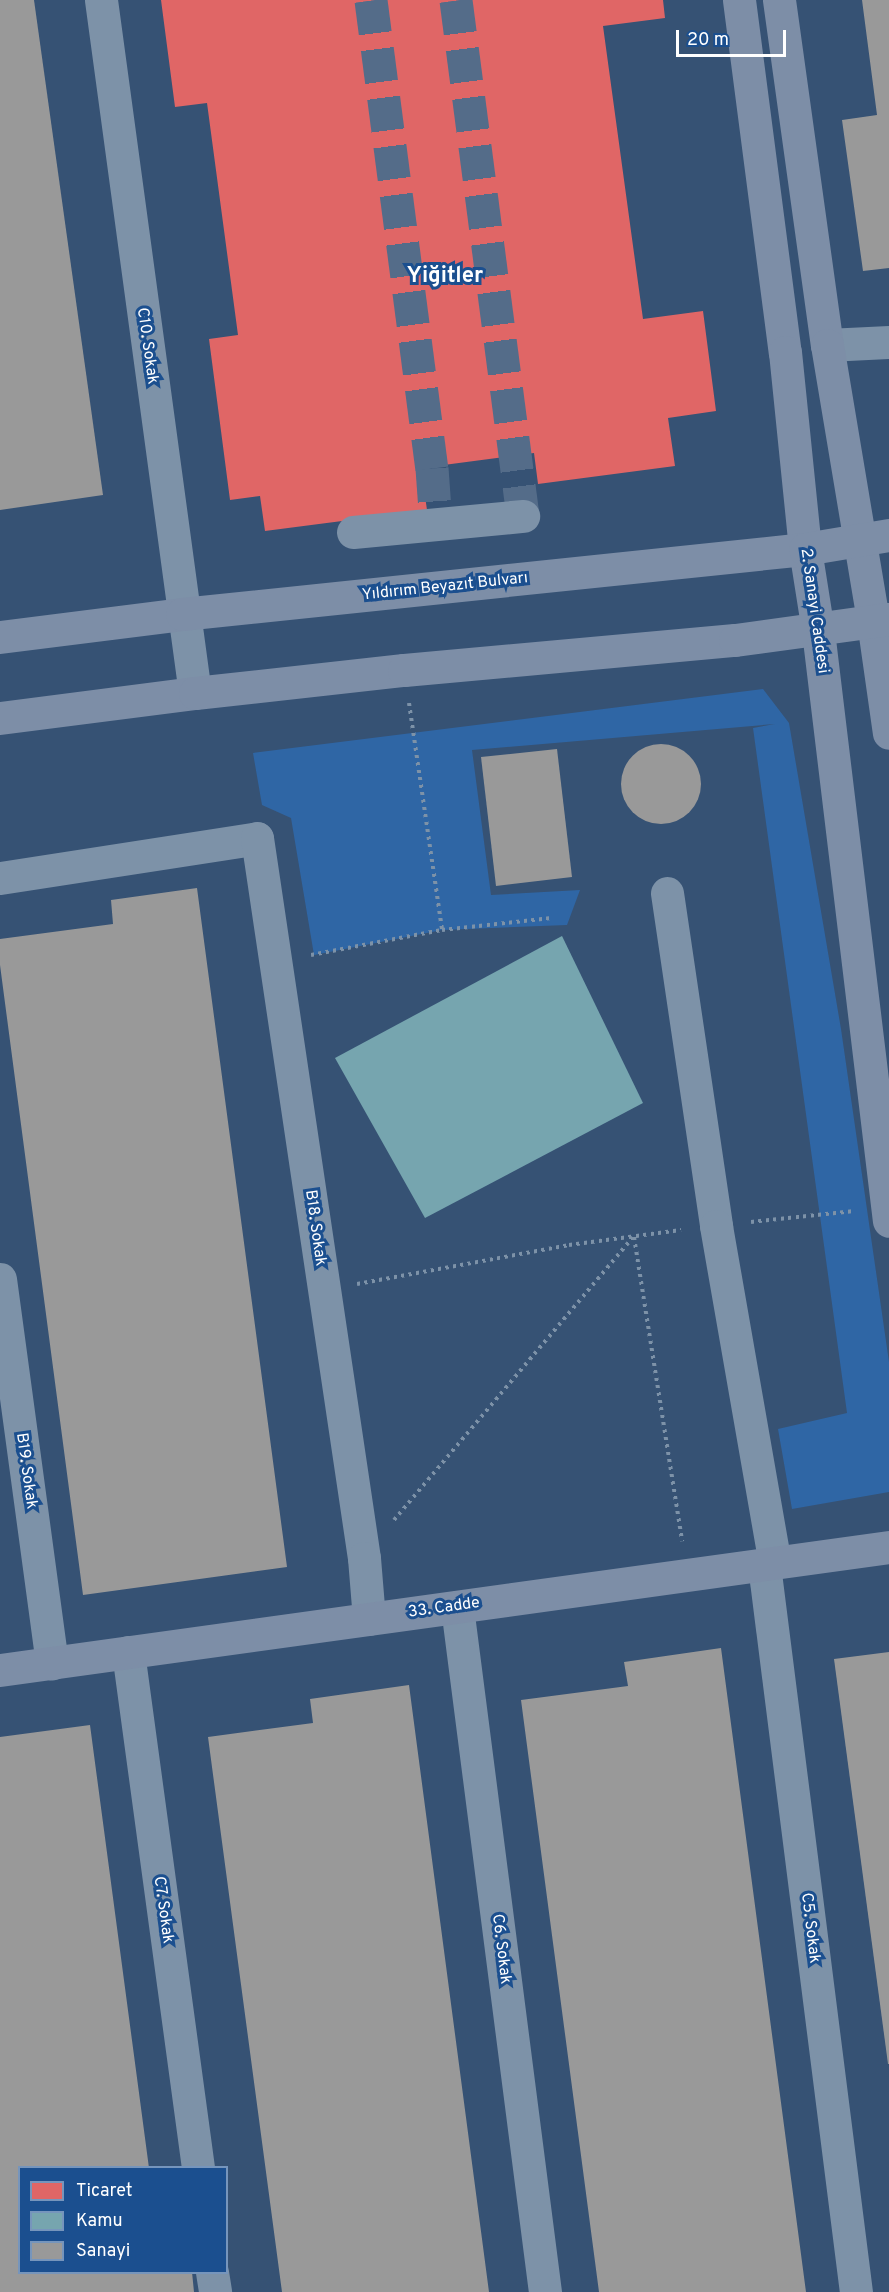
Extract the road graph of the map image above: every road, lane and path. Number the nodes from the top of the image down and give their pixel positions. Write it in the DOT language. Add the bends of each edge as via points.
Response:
graph roads {
  1 [pos="101,0"];
  2 [pos="739,0"];
  3 [pos="779,0"];
  4 [pos="889,342"];
  5 [pos="827,345"];
  6 [pos="523,516"];
  7 [pos="353,532"];
  8 [pos="874,538"];
  9 [pos="805,549"];
  10 [pos="182,614"];
  11 [pos="881,620"];
  12 [pos="818,631"];
  13 [pos="0,637"];
  14 [pos="404,670"];
  15 [pos="195,693"];
  16 [pos="0,718"];
  17 [pos="889,733"];
  18 [pos="0,878"];
  19 [pos="667,892"];
  20 [pos="551,918"];
  21 [pos="442,930"];
  22 [pos="275,962"];
  23 [pos="888,1215"];
  24 [pos="716,1226"];
  25 [pos="633,1236"];
  26 [pos="0,1279"];
  27 [pos="324,1290"];
  28 [pos="889,1547"];
  29 [pos="364,1558"];
  30 [pos="769,1564"];
  31 [pos="687,1575"];
  32 [pos="457,1607"];
  33 [pos="369,1619"];
  34 [pos="128,1652"];
  35 [pos="52,1662"];
  36 [pos="0,1670"];
  37 [pos="198,2166"];
  38 [pos="212,2274"];
  39 [pos="215,2292"];
  40 [pos="545,2292"];
  41 [pos="856,2292"];
  1 -- 10 [label="street, C10. Sokak"];
  2 -- 9 [label="main road, 2. Sanayi Caddesi" via="785,352"];
  3 -- 5 [label="main road"];
  4 -- 5 [label="street"];
  5 -- 8 [label="main road"];
  6 -- 7 [label="street"];
  8 -- 9 [label="main road, Yıldırım Beyazıt Bulvarı"];
  8 -- 11 [label="main road"];
  9 -- 10 [label="main road, Yıldırım Beyazıt Bulvarı"];
  9 -- 12 [label="main road, 2. Sanayi Caddesi"];
  10 -- 13 [label="main road, Yıldırım Beyazıt Bulvarı"];
  10 -- 15 [label="street, C10. Sokak"];
  11 -- 12 [label="main road"];
  11 -- 17 [label="main road"];
  12 -- 14 [label="main road"];
  12 -- 23 [label="main road, 2. Sanayi Caddesi"];
  14 -- 15 [label="main road"];
  14 -- 21 [label="path"];
  15 -- 16 [label="main road"];
  18 -- 22 [label="street, B18. Sokak" via="257,838"];
  19 -- 24 [label="street, C5. Sokak"];
  20 -- 21 [label="path"];
  21 -- 22 [label="path"];
  22 -- 27 [label="street, B18. Sokak"];
  23 -- 24 [label="path"];
  24 -- 25 [label="path"];
  24 -- 30 [label="street, C5. Sokak"];
  25 -- 27 [label="path"];
  25 -- 29 [label="path"];
  25 -- 31 [label="path"];
  26 -- 35 [label="street, B19. Sokak"];
  27 -- 29 [label="street, B18. Sokak"];
  28 -- 30 [label="main road, 33. Cadde"];
  29 -- 33 [label="street, B18. Sokak"];
  30 -- 31 [label="main road, 33. Cadde"];
  30 -- 41 [label="street, C5. Sokak"];
  31 -- 32 [label="main road, 33. Cadde"];
  32 -- 33 [label="main road, 33. Cadde"];
  32 -- 40 [label="street, C6. Sokak"];
  33 -- 34 [label="main road, 33. Cadde"];
  34 -- 35 [label="main road, 33. Cadde"];
  34 -- 37 [label="street, C7. Sokak"];
  35 -- 36 [label="main road, 33. Cadde"];
  38 -- 39 [label="street"];
}
